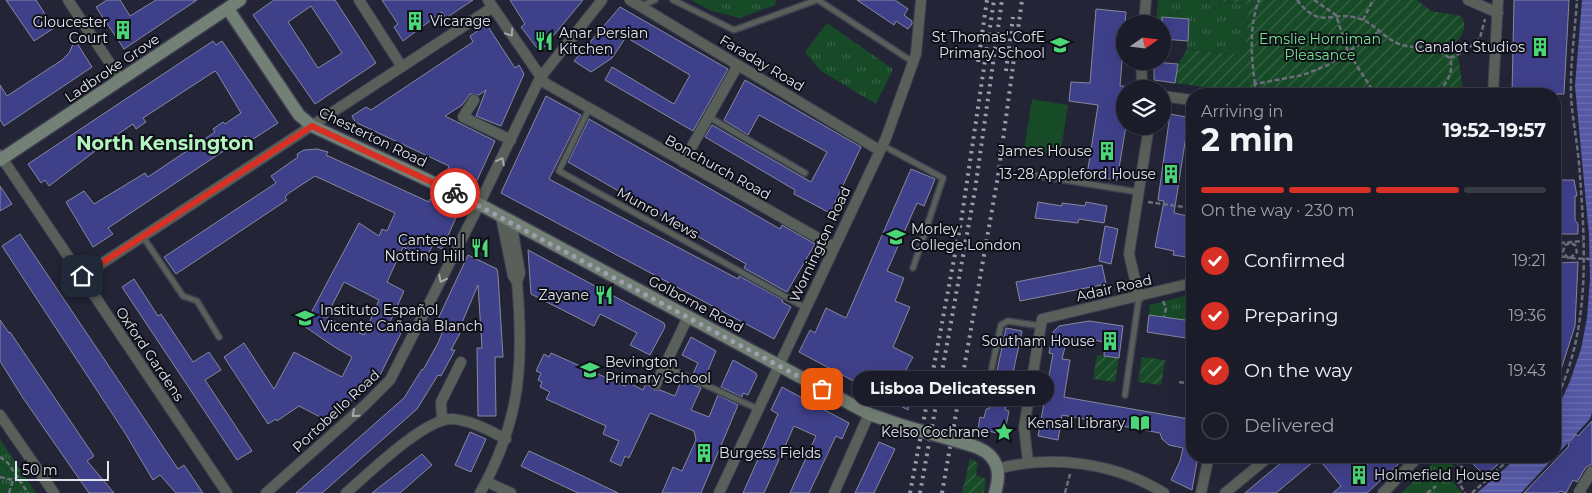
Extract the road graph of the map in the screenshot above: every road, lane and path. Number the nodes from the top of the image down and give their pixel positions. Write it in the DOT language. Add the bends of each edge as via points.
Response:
graph roads {
  1 [pos="68,0"];
  2 [pos="240,0"];
  3 [pos="359,0"];
  4 [pos="602,0"];
  5 [pos="630,0"];
  6 [pos="655,0"];
  7 [pos="673,0"];
  8 [pos="818,0"];
  9 [pos="920,0"];
  10 [pos="1146,0"];
  11 [pos="1259,0"];
  12 [pos="1297,0"];
  13 [pos="1314,0"];
  14 [pos="1373,0"];
  15 [pos="1468,0"];
  16 [pos="1498,0"];
  17 [pos="1577,0"];
  18 [pos="225,4"];
  19 [pos="490,4"];
  20 [pos="641,6"];
  21 [pos="1487,8"];
  22 [pos="1498,13"];
  23 [pos="1145,15"];
  24 [pos="1336,16"];
  25 [pos="1363,20"];
  26 [pos="1378,32"];
  27 [pos="1348,52"];
  28 [pos="1450,58"];
  29 [pos="913,62"];
  30 [pos="738,65"];
  31 [pos="402,67"];
  32 [pos="540,78"];
  33 [pos="121,80"];
  34 [pos="1255,84"];
  35 [pos="1254,88"];
  36 [pos="1371,88"];
  37 [pos="1442,88"];
  38 [pos="1493,88"];
  39 [pos="1171,97"];
  40 [pos="1186,99"];
  41 [pos="474,100"];
  42 [pos="589,110"];
  43 [pos="709,117"];
  44 [pos="312,126"];
  45 [pos="1148,135"];
  46 [pos="511,140"];
  47 [pos="881,147"];
  48 [pos="1,158"];
  49 [pos="683,162"];
  50 [pos="805,173"];
  51 [pos="1032,174"];
  52 [pos="1138,196"];
  53 [pos="479,204"];
  54 [pos="1186,207"];
  55 [pos="506,219"];
  56 [pos="143,236"];
  57 [pos="1583,241"];
  58 [pos="1561,243"];
  59 [pos="834,248"];
  60 [pos="1568,258"];
  61 [pos="1568,258"];
  62 [pos="1568,258"];
  63 [pos="1592,260"];
  64 [pos="913,268"];
  65 [pos="82,276"];
  66 [pos="1186,285"];
  67 [pos="1160,292"];
  68 [pos="1139,297"];
  69 [pos="806,308"];
  70 [pos="688,317"];
  71 [pos="1164,317"];
  72 [pos="1041,322"];
  73 [pos="219,337"];
  74 [pos="461,362"];
  75 [pos="664,366"];
  76 [pos="779,366"];
  77 [pos="1178,382"];
  78 [pos="1186,383"];
  79 [pos="656,384"];
  80 [pos="1561,385"];
  81 [pos="1125,395"];
  82 [pos="986,396"];
  83 [pos="758,409"];
  84 [pos="869,414"];
  85 [pos="0,415"];
  86 [pos="442,420"];
  87 [pos="506,439"];
  88 [pos="0,457"];
  89 [pos="1028,462"];
  90 [pos="1072,463"];
  91 [pos="1207,463"];
  92 [pos="1261,463"];
  93 [pos="1412,463"];
  94 [pos="1457,463"];
  95 [pos="1505,463"];
  96 [pos="34,465"];
  97 [pos="997,469"];
  98 [pos="1592,471"];
  99 [pos="0,477"];
  100 [pos="18,477"];
  101 [pos="13,480"];
  102 [pos="487,482"];
  103 [pos="1436,486"];
  104 [pos="348,492"];
  105 [pos="9,493"];
  106 [pos="28,493"];
  107 [pos="54,493"];
  108 [pos="227,493"];
  109 [pos="266,493"];
  110 [pos="480,493"];
  111 [pos="512,493"];
  112 [pos="720,493"];
  113 [pos="834,493"];
  114 [pos="995,493"];
  115 [pos="1065,493"];
  116 [pos="1164,493"];
  117 [pos="1201,493"];
  118 [pos="1225,493"];
  119 [pos="1383,493"];
  120 [pos="1427,493"];
  121 [pos="1465,493"];
  122 [pos="1472,493"];
  123 [pos="1579,493"];
  1 -- 33 [label="street"];
  2 -- 18 [label="street, Ladbroke Grove"];
  3 -- 31 [label="street"];
  4 -- 32 [label="street, Portobello Road"];
  5 -- 20 [label="street, Faraday Road"];
  6 -- 20 [label="lane"];
  7 -- 8 [label="lane" via="734,30"];
  8 -- 29 [label="lane"];
  9 -- 29 [label="street, Wornington Road"];
  10 -- 23 [label="street"];
  11 -- 34 [label="path" via="1252,38"];
  12 -- 24 [label="path" via="1307,13 1318,19"];
  13 -- 24 [label="path"];
  14 -- 25 [label="path"];
  15 -- 21 [label="street"];
  16 -- 22 [label="street"];
  17 -- 57 [label="path" via="1571,94"];
  18 -- 33 [label="street, Ladbroke Grove"];
  18 -- 44 [label="street, Chesterton Road" via="299,115"];
  19 -- 31 [label="street"];
  19 -- 32 [label="street, one-way"];
  20 -- 30 [label="street, Faraday Road"];
  21 -- 22 [label="street"];
  21 -- 28 [label="path" via="1480,38"];
  22 -- 38 [label="street"];
  24 -- 25 [label="path"];
  24 -- 27 [label="path"];
  25 -- 26 [label="path"];
  26 -- 27 [label="path"];
  26 -- 28 [label="path" via="1402,45 1433,49"];
  27 -- 34 [label="path" via="1303,75"];
  27 -- 36 [label="path"];
  28 -- 37 [label="path" via="1453,68"];
  29 -- 47 [label="street, Wornington Road"];
  30 -- 43 [label="street"];
  30 -- 47 [label="street, Faraday Road"];
  31 -- 44 [label="street"];
  32 -- 42 [label="street, Bonchurch Road"];
  32 -- 46 [label="street, Portobello Road"];
  33 -- 48 [label="street, Ladbroke Grove"];
  34 -- 35 [label="path"];
  39 -- 40 [label="street"];
  41 -- 46 [label="street" via="463,117"];
  42 -- 49 [label="street, Bonchurch Road"];
  42 -- 69 [label="lane, Munro Mews" via="560,172"];
  43 -- 49 [label="street"];
  43 -- 50 [label="lane"];
  44 -- 53 [label="street, Chesterton Road"];
  44 -- 56 [label="street"];
  45 -- 52 [label="street"];
  53 -- 46 [label="street, Portobello Road, one-way"];
  47 -- 59 [label="street, Wornington Road"];
  47 -- 64 [label="lane" via="943,178"];
  48 -- 65 [label="street, Oxford Gardens"];
  49 -- 59 [label="street, Bonchurch Road"];
  51 -- 52 [label="lane"];
  52 -- 54 [label="path"];
  52 -- 68 [label="street" via="1129,254"];
  53 -- 55 [label="street, Golborne Road"];
  53 -- 109 [label="street, Portobello Road, one-way" via="390,380"];
  55 -- 70 [label="street, Golborne Road"];
  55 -- 87 [label="street" via="513,276 517,282 520,363 516,405"];
  56 -- 65 [label="street"];
  56 -- 73 [label="lane" via="183,296 197,301"];
  57 -- 58 [label="path"];
  57 -- 80 [label="path" via="1582,309 1574,350"];
  59 -- 69 [label="street, Wornington Road"];
  60 -- 61 [label="path, bridge" via="1576,255 1577,249 1570,243 1564,245 1563,252"];
  62 -- 63 [label="path, bridge"];
  65 -- 108 [label="street, Oxford Gardens"];
  66 -- 67 [label="street, Adair Road"];
  67 -- 68 [label="street, Adair Road"];
  67 -- 71 [label="path" via="1166,308"];
  68 -- 72 [label="street, Adair Road"];
  68 -- 81 [label="lane"];
  69 -- 76 [label="street, Wornington Road"];
  70 -- 75 [label="street"];
  70 -- 76 [label="street, Golborne Road"];
  72 -- 82 [label="lane" via="1008,321 1002,325"];
  72 -- 89 [label="street" via="1024,427"];
  74 -- 86 [label="street" via="441,402"];
  75 -- 79 [label="street"];
  75 -- 83 [label="lane"];
  76 -- 83 [label="street, Wornington Road"];
  76 -- 84 [label="street, Golborne Road"];
  77 -- 78 [label="path"];
  83 -- 112 [label="street, Wornington Road"];
  84 -- 97 [label="street, Golborne Road, bridge" via="984,449"];
  84 -- 113 [label="street"];
  85 -- 96 [label="street"];
  86 -- 87 [label="street" via="464,421"];
  86 -- 104 [label="street" via="409,440"];
  87 -- 102 [label="street"];
  88 -- 100 [label="path"];
  89 -- 90 [label="street"];
  89 -- 97 [label="street"];
  90 -- 115 [label="path"];
  90 -- 116 [label="street" via="1112,470"];
  91 -- 117 [label="street"];
  92 -- 118 [label="street"];
  93 -- 119 [label="street"];
  94 -- 121 [label="path" via="1470,474 1459,484"];
  95 -- 122 [label="path"];
  96 -- 100 [label="path"];
  96 -- 107 [label="street"];
  97 -- 114 [label="street"];
  98 -- 123 [label="street"];
  99 -- 101 [label="path"];
  100 -- 101 [label="path"];
  100 -- 106 [label="path"];
  101 -- 105 [label="path"];
  102 -- 110 [label="street"];
  102 -- 111 [label="street"];
  103 -- 120 [label="path"];
}
